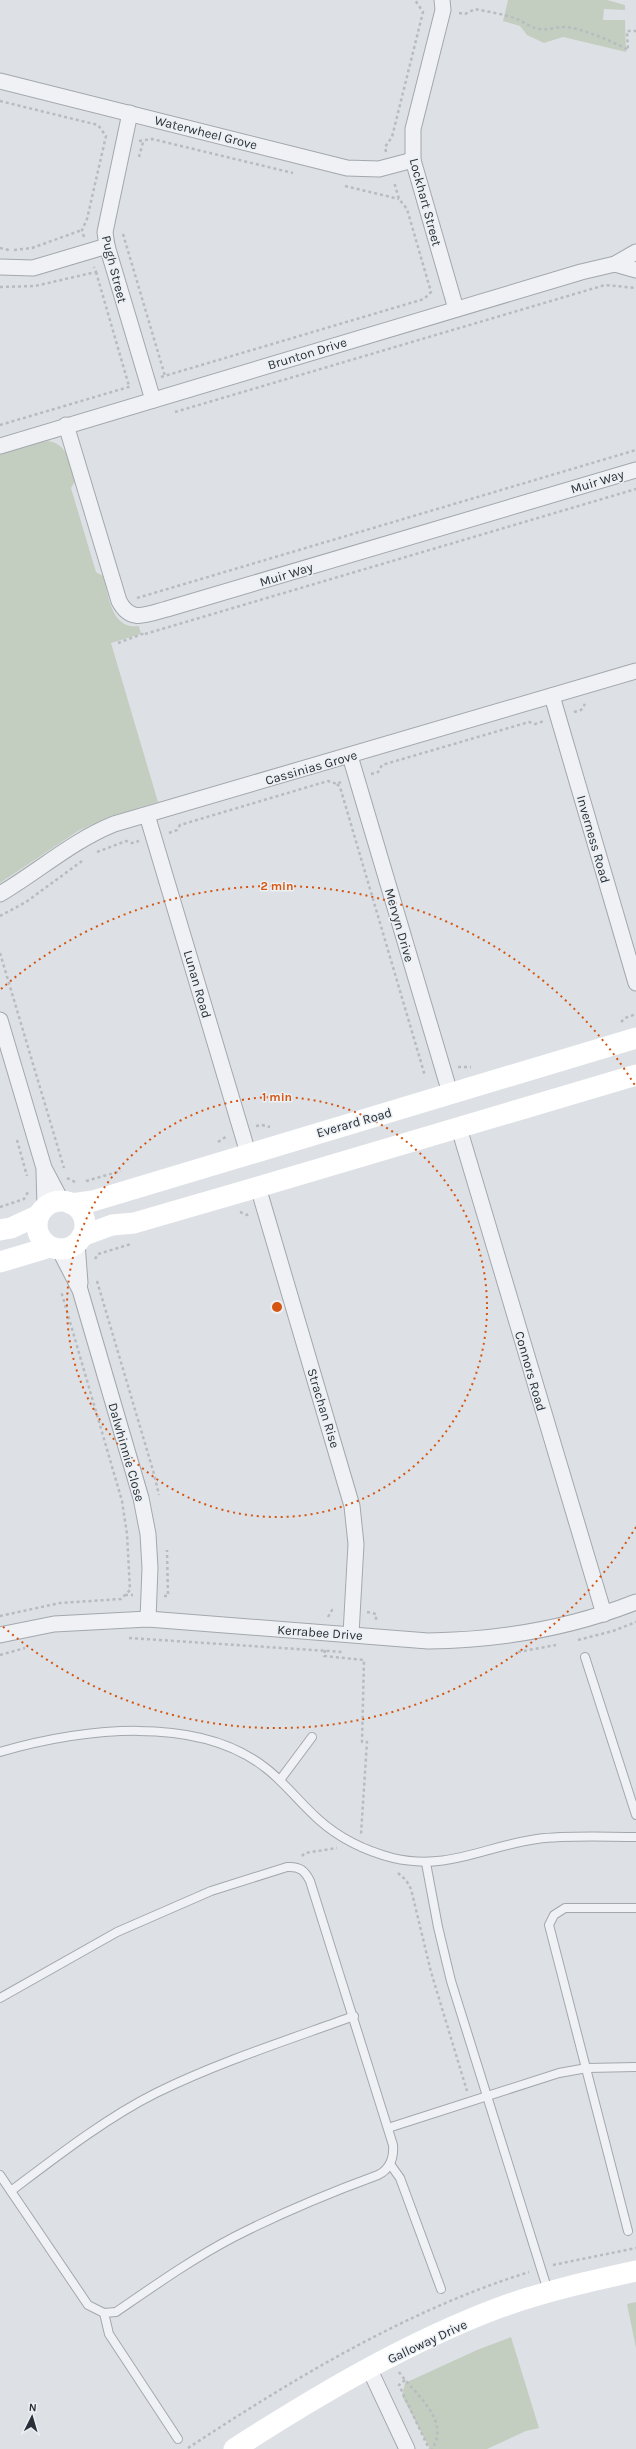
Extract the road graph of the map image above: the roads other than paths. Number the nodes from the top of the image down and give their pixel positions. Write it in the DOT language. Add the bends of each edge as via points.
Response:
graph roads {
  1 [pos="443,5"];
  2 [pos="0,81"];
  3 [pos="130,113"];
  4 [pos="413,160"];
  5 [pos="107,246"];
  6 [pos="636,252"];
  7 [pos="615,264"];
  8 [pos="0,267"];
  9 [pos="636,270"];
  10 [pos="456,309"];
  11 [pos="153,400"];
  12 [pos="66,425"];
  13 [pos="0,446"];
  14 [pos="636,470"];
  15 [pos="636,671"];
  16 [pos="552,696"];
  17 [pos="350,756"];
  18 [pos="147,815"];
  19 [pos="0,894"];
  20 [pos="636,983"];
  21 [pos="0,1020"];
  22 [pos="636,1038"];
  23 [pos="636,1075"];
  24 [pos="450,1093"];
  25 [pos="348,1124"];
  26 [pos="459,1128"];
  27 [pos="248,1153"];
  28 [pos="358,1157"];
  29 [pos="258,1187"];
  30 [pos="54,1207"];
  31 [pos="0,1230"];
  32 [pos="67,1244"];
  33 [pos="0,1262"];
  34 [pos="636,1602"];
  35 [pos="604,1614"];
  36 [pos="148,1619"];
  37 [pos="350,1634"];
  38 [pos="0,1636"];
  39 [pos="585,1657"];
  40 [pos="312,1737"];
  41 [pos="0,1752"];
  42 [pos="280,1780"];
  43 [pos="636,1814"];
  44 [pos="636,1838"];
  45 [pos="426,1863"];
  46 [pos="636,1908"];
  47 [pos="0,1998"];
  48 [pos="354,2016"];
  49 [pos="636,2067"];
  50 [pos="587,2068"];
  51 [pos="488,2095"];
  52 [pos="388,2128"];
  53 [pos="390,2164"];
  54 [pos="0,2175"];
  55 [pos="11,2191"];
  56 [pos="628,2231"];
  57 [pos="636,2271"];
  58 [pos="441,2289"];
  59 [pos="548,2292"];
  60 [pos="104,2314"];
  61 [pos="369,2368"];
  62 [pos="178,2439"];
  63 [pos="234,2449"];
  64 [pos="407,2449"];
  1 -- 4 [label="street, Lockhart Street" via="413,129"];
  2 -- 3 [label="street, Waterwheel Grove"];
  3 -- 4 [label="street, Waterwheel Grove" via="347,168 365,170"];
  3 -- 5 [label="street, Pugh Street" via="106,218"];
  4 -- 10 [label="street, Lockhart Street"];
  5 -- 8 [label="street" via="33,268"];
  5 -- 11 [label="street, Pugh Street"];
  6 -- 7 [label="street, Brunton Drive"];
  7 -- 9 [label="street, Brunton Drive"];
  7 -- 10 [label="street, Brunton Drive"];
  10 -- 11 [label="street, Brunton Drive"];
  11 -- 12 [label="street, Brunton Drive"];
  12 -- 13 [label="street, Brunton Drive"];
  12 -- 14 [label="street, Muir Way" via="119,602 128,614 135,616 167,609"];
  15 -- 16 [label="street, Cassinias Grove"];
  16 -- 17 [label="street, Cassinias Grove"];
  16 -- 20 [label="street, Inverness Road"];
  17 -- 18 [label="street, Cassinias Grove"];
  17 -- 24 [label="street, Mervyn Drive"];
  18 -- 19 [label="street, Cassinias Grove" via="94,832"];
  18 -- 27 [label="street, Lunan Road"];
  21 -- 30 [label="street"];
  22 -- 24 [label="street, Everard Road"];
  23 -- 26 [label="street"];
  24 -- 25 [label="street, Everard Road"];
  25 -- 27 [label="street, Everard Road"];
  25 -- 28 [label="street"];
  26 -- 28 [label="street"];
  26 -- 35 [label="street, Connors Road"];
  27 -- 30 [label="street, Everard Road" via="93,1201"];
  28 -- 29 [label="street"];
  29 -- 32 [label="street" via="134,1223 112,1225"];
  29 -- 37 [label="street, Strachan Rise" via="352,1506 356,1544"];
  30 -- 31 [label="street, Everard Road" via="11,1228"];
  30 -- 32 [label="street" via="37,1230 44,1243"];
  30 -- 32 [label="street" via="82,1214 85,1229"];
  32 -- 33 [label="street"];
  32 -- 36 [label="street, Dalwhinnie Close" via="141,1498 148,1534 150,1568"];
  34 -- 35 [label="street, Kerrabee Drive"];
  35 -- 37 [label="street, Kerrabee Drive" via="553,1629 499,1638 428,1641"];
  36 -- 37 [label="street, Kerrabee Drive"];
  36 -- 38 [label="street, Kerrabee Drive" via="54,1624"];
  39 -- 43 [label="lane"];
  40 -- 42 [label="lane"];
  41 -- 42 [label="lane" via="28,1744 93,1734 188,1734 232,1747 252,1758"];
  42 -- 45 [label="lane" via="317,1818 353,1843 388,1856"];
  44 -- 45 [label="lane" via="537,1839 476,1855"];
  45 -- 51 [label="lane" via="442,1947"];
  46 -- 50 [label="lane" via="565,1908 559,1910 551,1920 549,1930"];
  47 -- 48 [label="lane" via="117,1932 212,1891 295,1866 304,1871 310,1881"];
  48 -- 52 [label="lane"];
  48 -- 55 [label="lane" via="252,2053 156,2093 76,2142"];
  49 -- 50 [label="lane"];
  50 -- 51 [label="lane" via="559,2073"];
  50 -- 56 [label="lane"];
  51 -- 52 [label="lane"];
  51 -- 59 [label="lane"];
  52 -- 53 [label="lane" via="394,2152"];
  53 -- 58 [label="lane" via="400,2178"];
  53 -- 60 [label="lane" via="378,2175 318,2197 233,2238 191,2262 116,2312"];
  54 -- 55 [label="lane"];
  55 -- 60 [label="lane" via="88,2305"];
  57 -- 59 [label="street, Galloway Drive"];
  59 -- 61 [label="street, Galloway Drive" via="457,2325"];
  60 -- 62 [label="lane" via="109,2334"];
  61 -- 63 [label="street, Galloway Drive"];
  61 -- 64 [label="street"];
}
